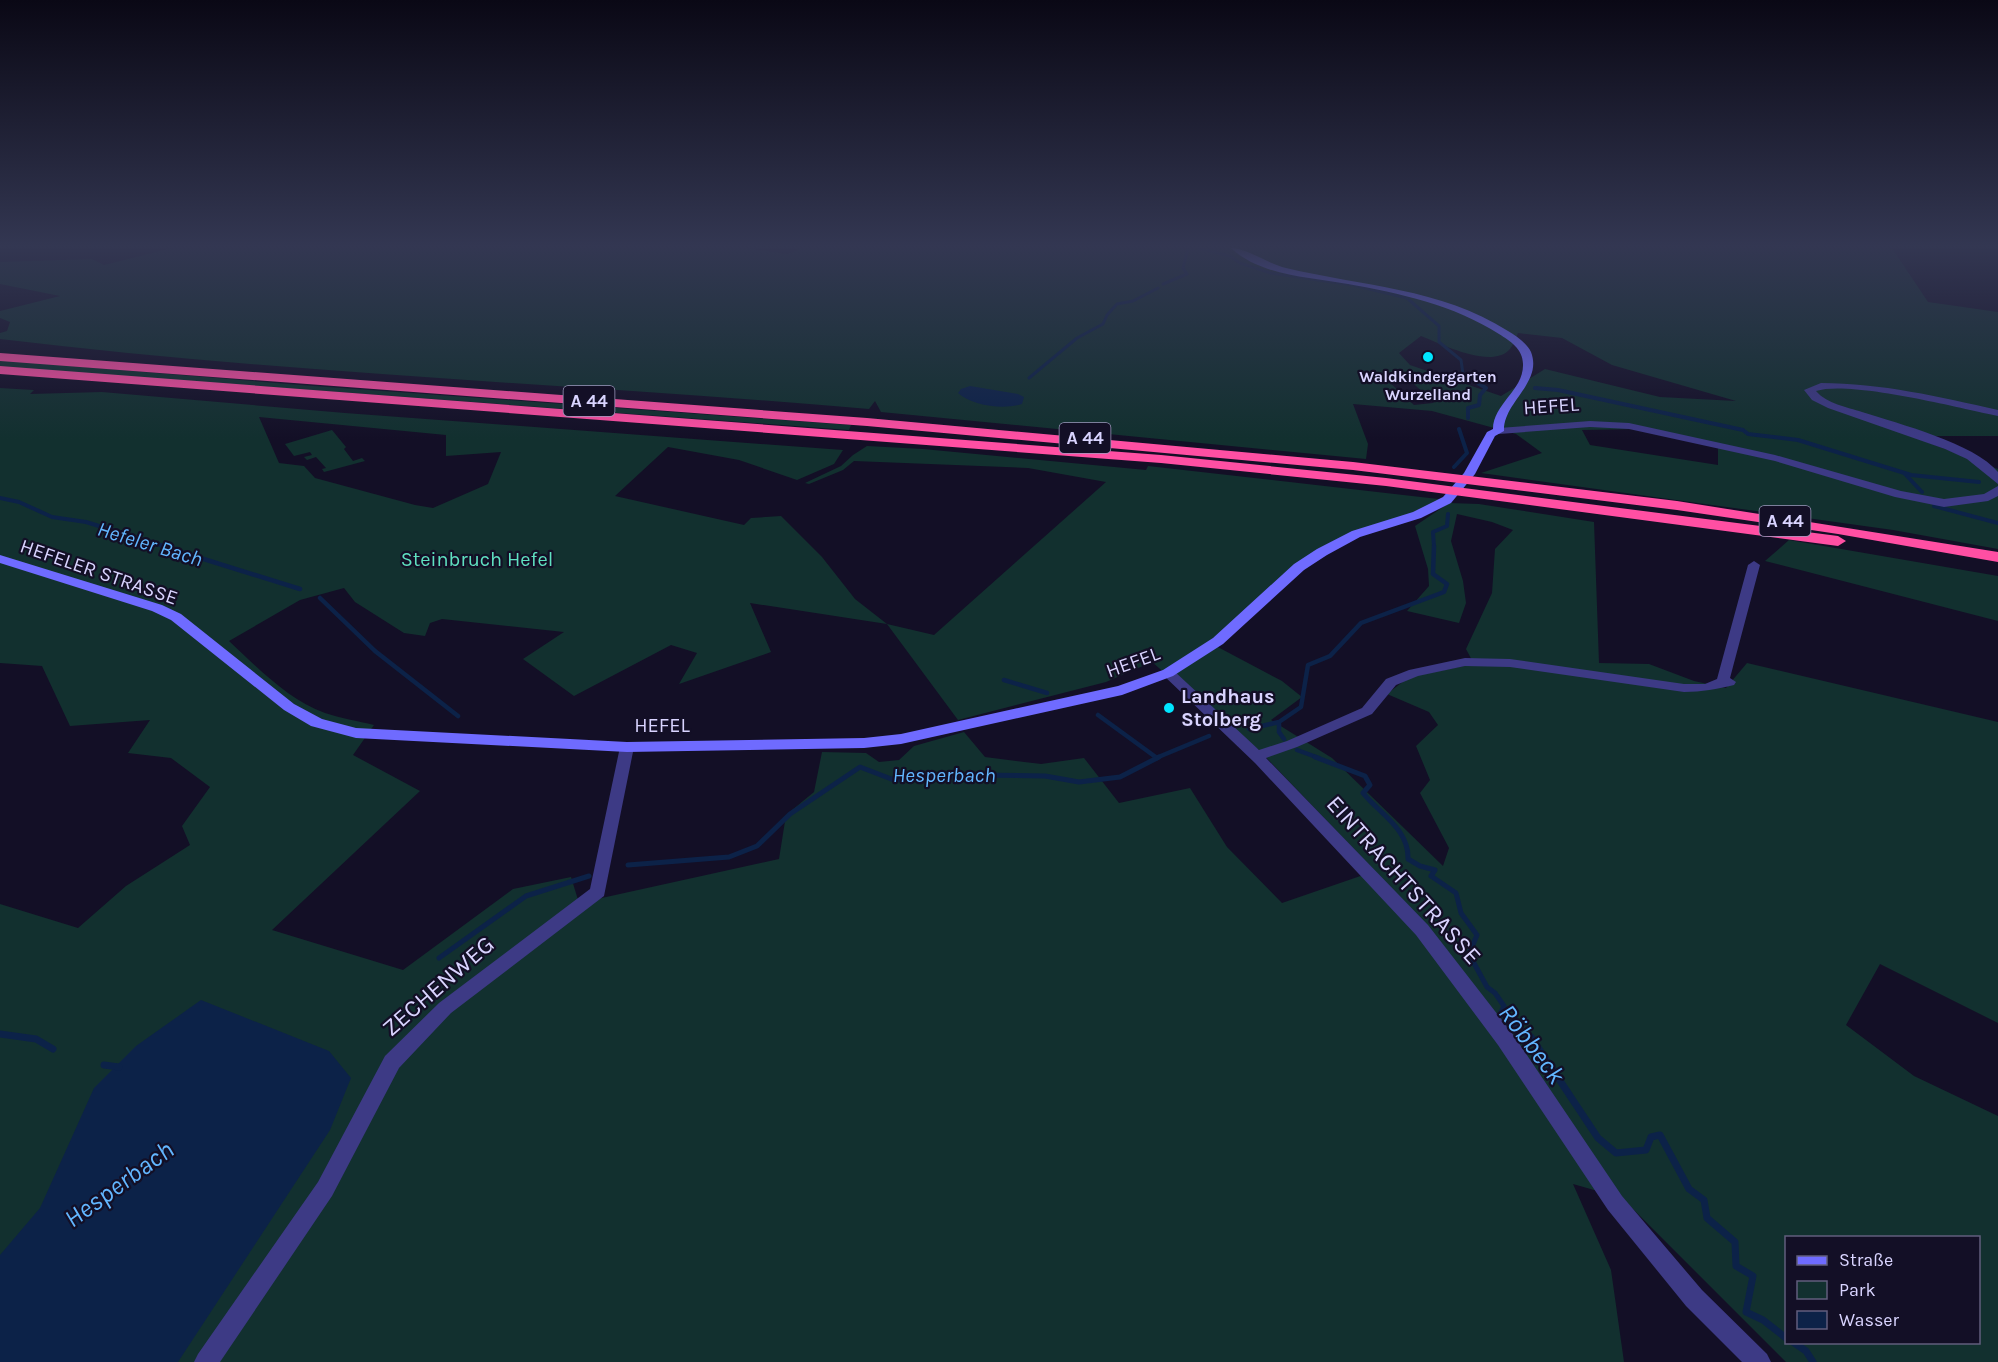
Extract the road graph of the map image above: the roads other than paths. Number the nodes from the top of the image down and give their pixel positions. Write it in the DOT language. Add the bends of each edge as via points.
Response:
graph roads {
  1 [pos="1464,312"];
  2 [pos="0,345"];
  3 [pos="0,357"];
  4 [pos="0,370"];
  5 [pos="0,380"];
  6 [pos="321,381"];
  7 [pos="248,389"];
  8 [pos="1998,413"];
  9 [pos="1498,431"];
  10 [pos="1162,453"];
  11 [pos="1998,480"];
  12 [pos="1998,490"];
  13 [pos="1571,499"];
  14 [pos="1998,557"];
  15 [pos="0,559"];
  16 [pos="1754,565"];
  17 [pos="1998,569"];
  18 [pos="214,646"];
  19 [pos="1168,673"];
  20 [pos="627,747"];
  21 [pos="1257,756"];
  22 [pos="206,1362"];
  23 [pos="1759,1362"];
  1 -- 9 [label="main road" via="1502,332 1525,350 1529,364 1525,379 1498,422"];
  2 -- 6 [label="highway" via="277,372"];
  3 -- 6 [label="highway, A 44"];
  4 -- 7 [label="highway, A 44"];
  5 -- 7 [label="highway"];
  6 -- 10 [label="highway, A 44"];
  7 -- 10 [label="highway, A 44"];
  8 -- 11 [label="street" via="1851,386 1824,384 1809,390 1816,399 1832,406 1959,450 1992,471"];
  9 -- 12 [label="street, HEFEL" via="1590,424 1629,426 1775,458 1899,494 1944,502 1988,497"];
  9 -- 19 [label="main road, HEFEL" via="1491,434 1469,474 1447,500 1417,515 1350,537 1322,552 1272,590 1218,641"];
  10 -- 13 [label="highway, A 44" via="1386,482"];
  13 -- 14 [label="highway, A 44" via="1804,523"];
  13 -- 17 [label="highway, A 44"];
  15 -- 18 [label="main road, HEFELER STRASSE" via="157,608 176,616"];
  16 -- 21 [label="street" via="1726,682 1707,688 1684,688 1510,663 1465,662 1391,682 1367,711"];
  18 -- 20 [label="main road, HEFEL" via="289,707 317,723 356,734"];
  19 -- 20 [label="main road, HEFEL" via="1122,690 901,739 826,745"];
  19 -- 21 [label="street, EINTRACHTSTRASSE"];
  20 -- 22 [label="street, ZECHENWEG" via="598,892 446,1008 392,1062 325,1190"];
  21 -- 23 [label="street, EINTRACHTSTRASSE" via="1422,930 1505,1039 1615,1203 1694,1298"];
}
